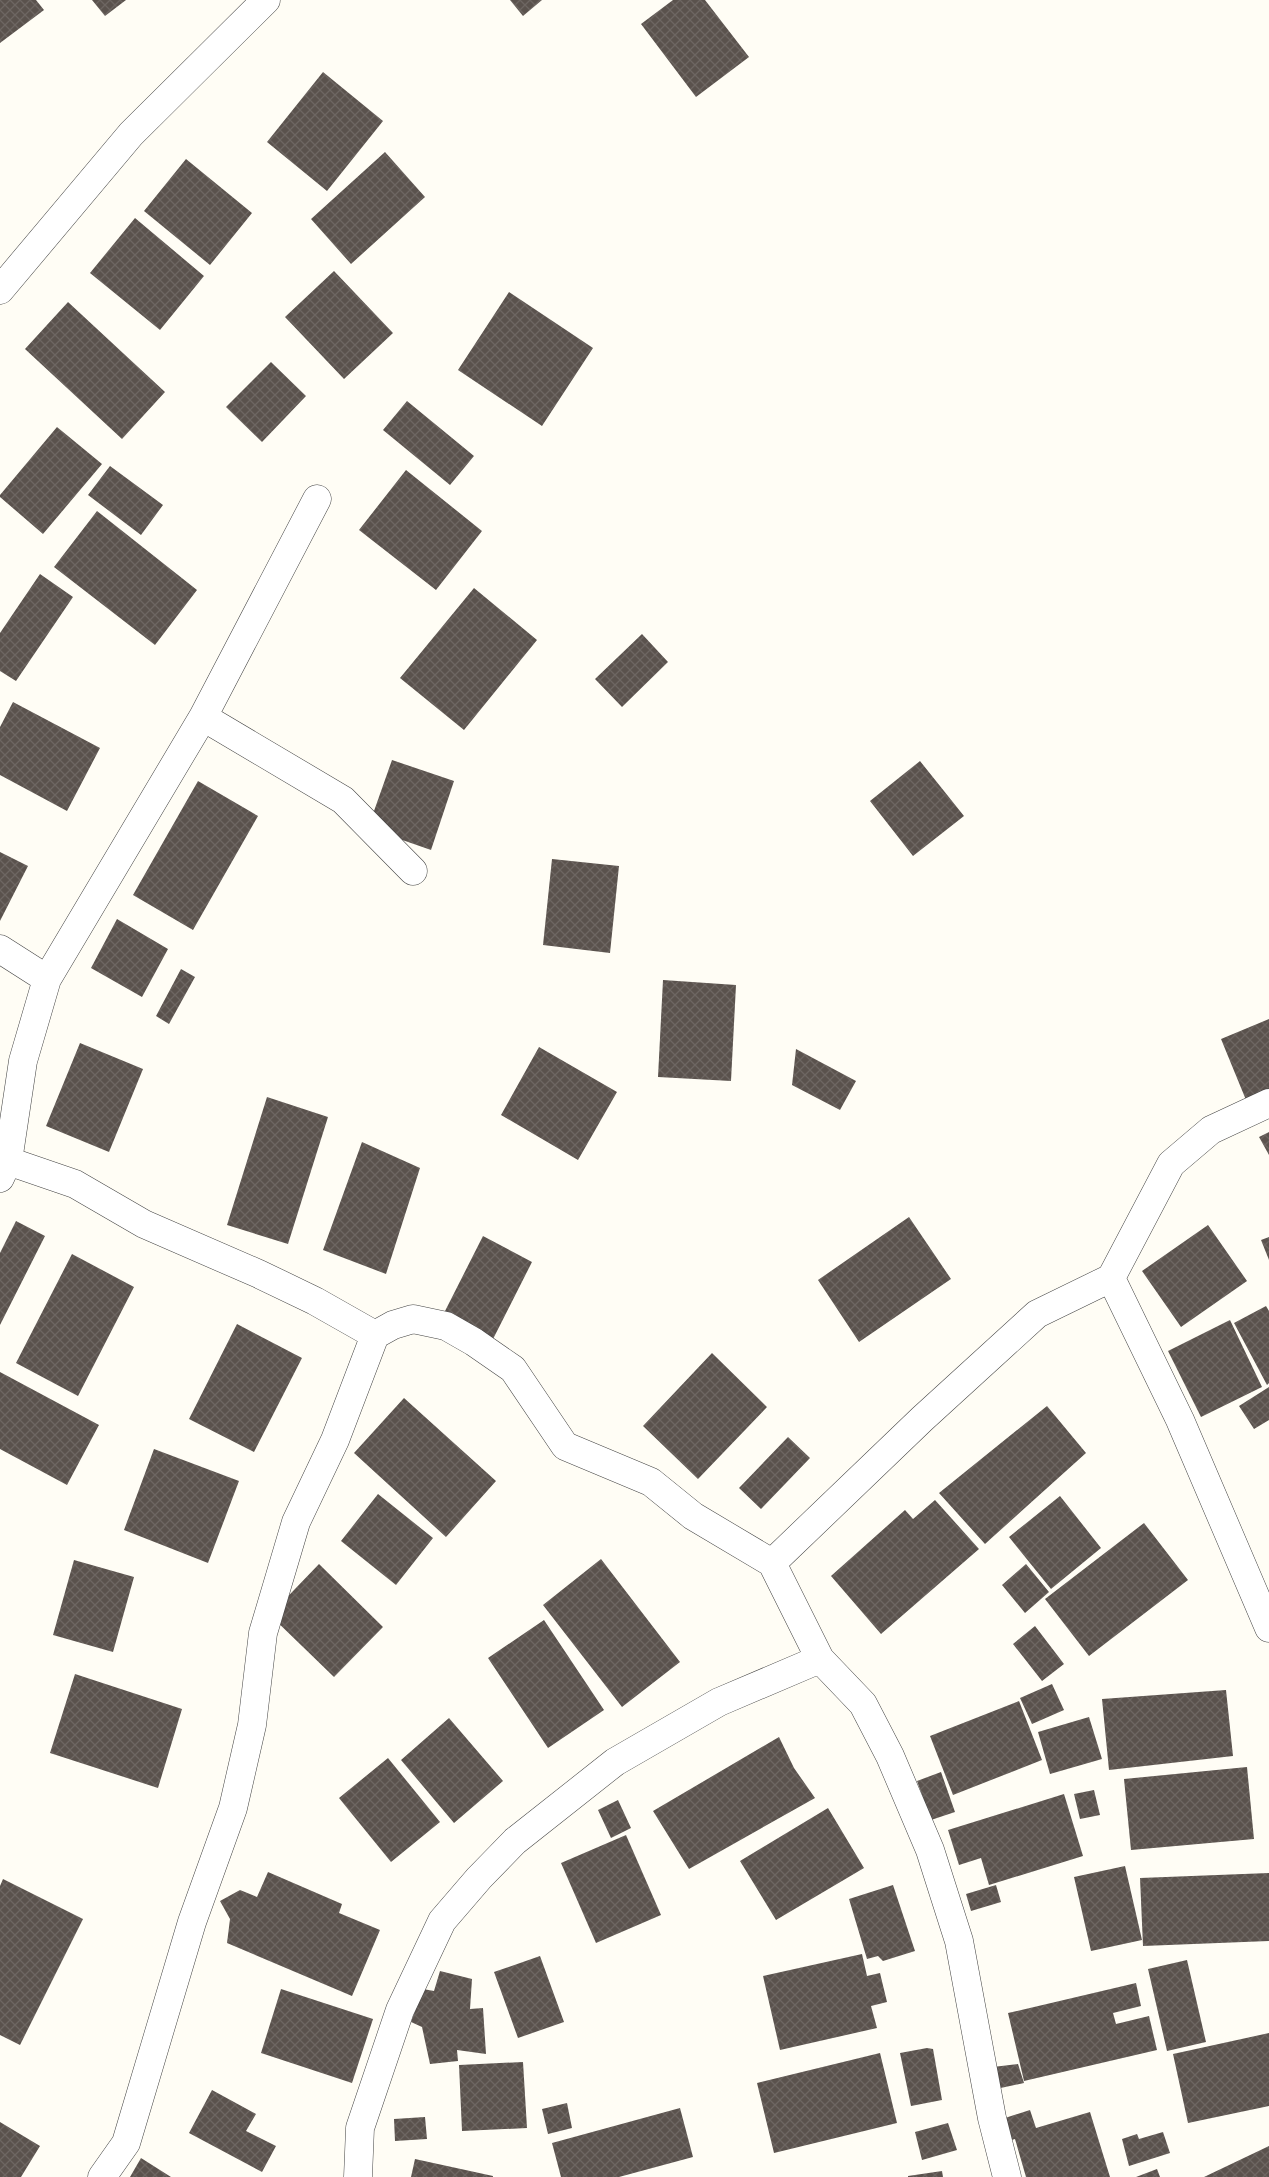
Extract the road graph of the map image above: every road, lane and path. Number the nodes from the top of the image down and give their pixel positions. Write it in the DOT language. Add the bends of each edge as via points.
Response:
graph roads {
  1 [pos="266,0"];
  2 [pos="0,290"];
  3 [pos="317,499"];
  4 [pos="203,717"];
  5 [pos="412,871"];
  6 [pos="0,949"];
  7 [pos="47,978"];
  8 [pos="1269,1103"];
  9 [pos="4,1169"];
  10 [pos="1111,1278"];
  11 [pos="375,1335"];
  12 [pos="772,1564"];
  13 [pos="1269,1628"];
  14 [pos="820,1659"];
  15 [pos="102,2177"];
  16 [pos="358,2177"];
  17 [pos="1007,2177"];
  1 -- 2 [label="street" via="131,134"];
  3 -- 4 [label="street"];
  4 -- 5 [label="street" via="343,800"];
  4 -- 7 [label="street"];
  6 -- 7 [label="street"];
  7 -- 9 [label="street" via="23,1061"];
  8 -- 10 [label="street" via="1211,1130 1171,1164"];
  9 -- 11 [label="street" via="75,1184 144,1224 259,1274"];
  10 -- 12 [label="street" via="1037,1314 922,1419"];
  10 -- 13 [label="street" via="1180,1420"];
  11 -- 12 [label="street" via="393,1324 413,1319 446,1326 474,1342 513,1369 565,1446 651,1482 693,1516"];
  11 -- 15 [label="street" via="335,1440 296,1522 263,1633 252,1725 232,1808 192,1922 126,2143"];
  12 -- 14 [label="street"];
  14 -- 16 [label="street" via="719,1702 615,1762 515,1841 479,1878 442,1921 400,2010 360,2128"];
  14 -- 17 [label="street" via="863,1704 890,1756 930,1850 959,1941 992,2118"];
}
